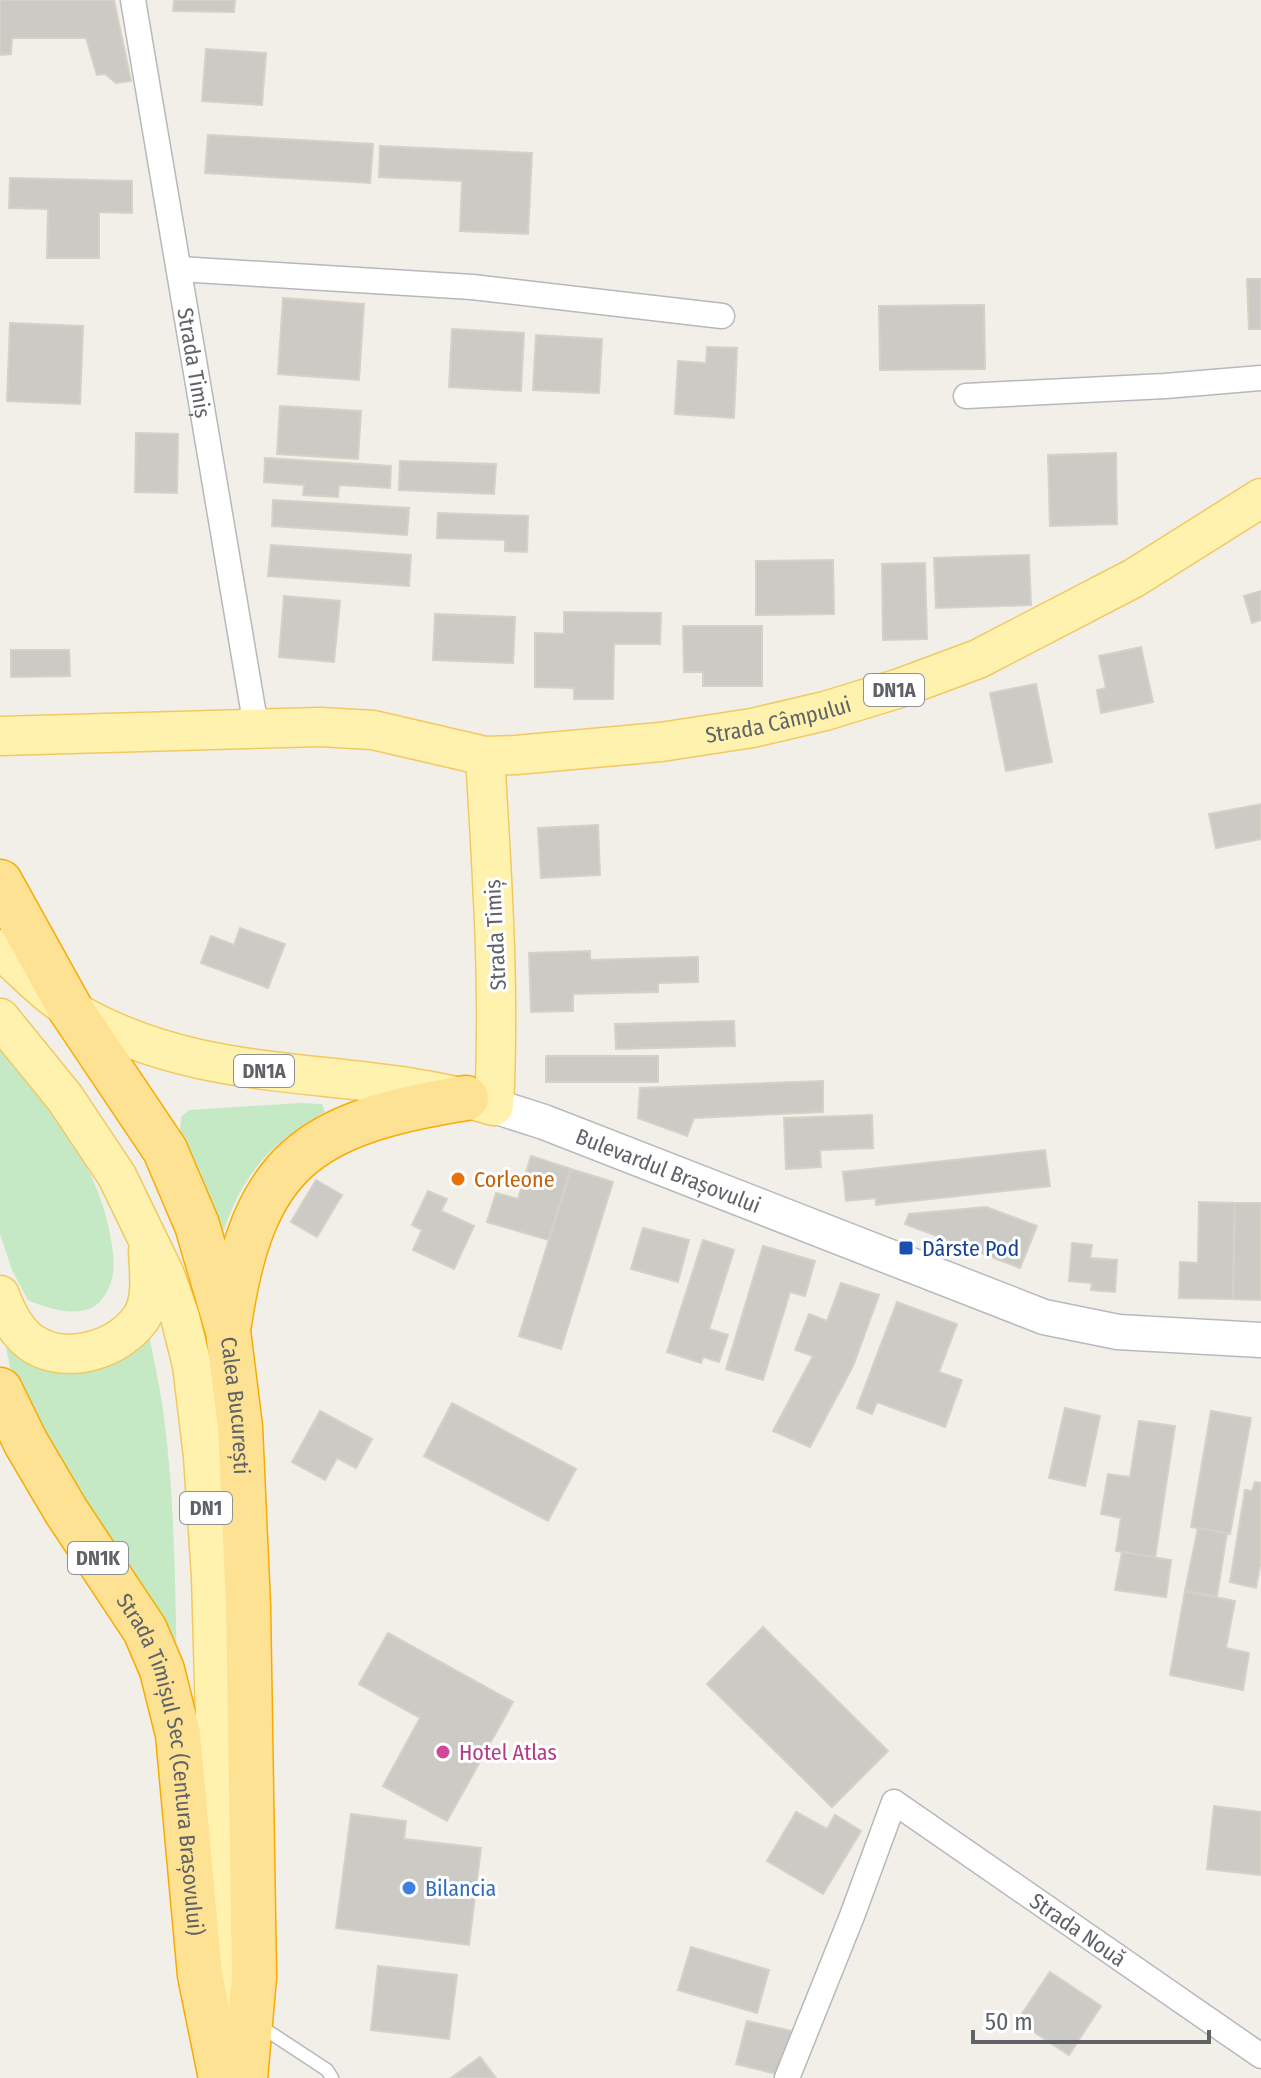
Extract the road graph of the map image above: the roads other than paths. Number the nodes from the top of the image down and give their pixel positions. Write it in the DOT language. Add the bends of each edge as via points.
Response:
graph roads {
  1 [pos="133,0"];
  2 [pos="179,269"];
  3 [pos="722,316"];
  4 [pos="1261,378"];
  5 [pos="966,396"];
  6 [pos="1261,498"];
  7 [pos="256,727"];
  8 [pos="8,741"];
  9 [pos="485,756"];
  10 [pos="0,882"];
  11 [pos="0,949"];
  12 [pos="71,1010"];
  13 [pos="0,1018"];
  14 [pos="480,1102"];
  15 [pos="148,1236"];
  16 [pos="0,1295"];
  17 [pos="228,1331"];
  18 [pos="1261,1340"];
  19 [pos="0,1390"];
  20 [pos="250,2019"];
  21 [pos="1261,2056"];
  22 [pos="221,2078"];
  23 [pos="233,2078"];
  24 [pos="245,2078"];
  25 [pos="332,2078"];
  26 [pos="787,2078"];
  1 -- 2 [label="street, Strada Timiș"];
  2 -- 3 [label="street" via="472,287"];
  2 -- 7 [label="street, Strada Timiș"];
  4 -- 5 [label="street"];
  6 -- 9 [label="main road, Strada Câmpului / DN1A" via="1052,622 978,659 900,688 752,728 661,742"];
  7 -- 8 [label="main road, DN1A"];
  7 -- 9 [label="main road, DN1A" via="373,730"];
  9 -- 14 [label="main road, Strada Timiș" via="497,1035"];
  10 -- 12 [label="highway"];
  11 -- 12 [label="main road, Calea București / DN1"];
  12 -- 14 [label="main road, Bulevardul Brașovului / DN1A" via="119,1035 189,1058 416,1087"];
  12 -- 17 [label="highway, Calea București / DN1" via="165,1150 197,1225"];
  13 -- 15 [label="main road, Calea București / DN1" via="65,1098 117,1176"];
  14 -- 17 [label="highway" via="414,1106 349,1126 317,1143 283,1172 261,1205 245,1246"];
  14 -- 18 [label="main road, Bulevardul Brașovului" via="544,1122 1044,1317 1118,1332"];
  15 -- 16 [label="main road" via="150,1286 142,1316 122,1338 100,1348 57,1354 34,1345 19,1331"];
  15 -- 23 [label="main road, Calea București / DN1" via="180,1317 199,1416"];
  17 -- 20 [label="highway, Calea București / DN1" via="240,1427 248,1606 254,1977"];
  19 -- 22 [label="highway, Strada Timișul Sec (Centura Brașovului) / DN1K" via="66,1511 145,1630 162,1670 178,1734 200,1975"];
  20 -- 24 [label="highway, Calea București / DN1"];
  20 -- 25 [label="lane"];
  21 -- 26 [label="street, Strada Nouă" via="894,1802"];
}
